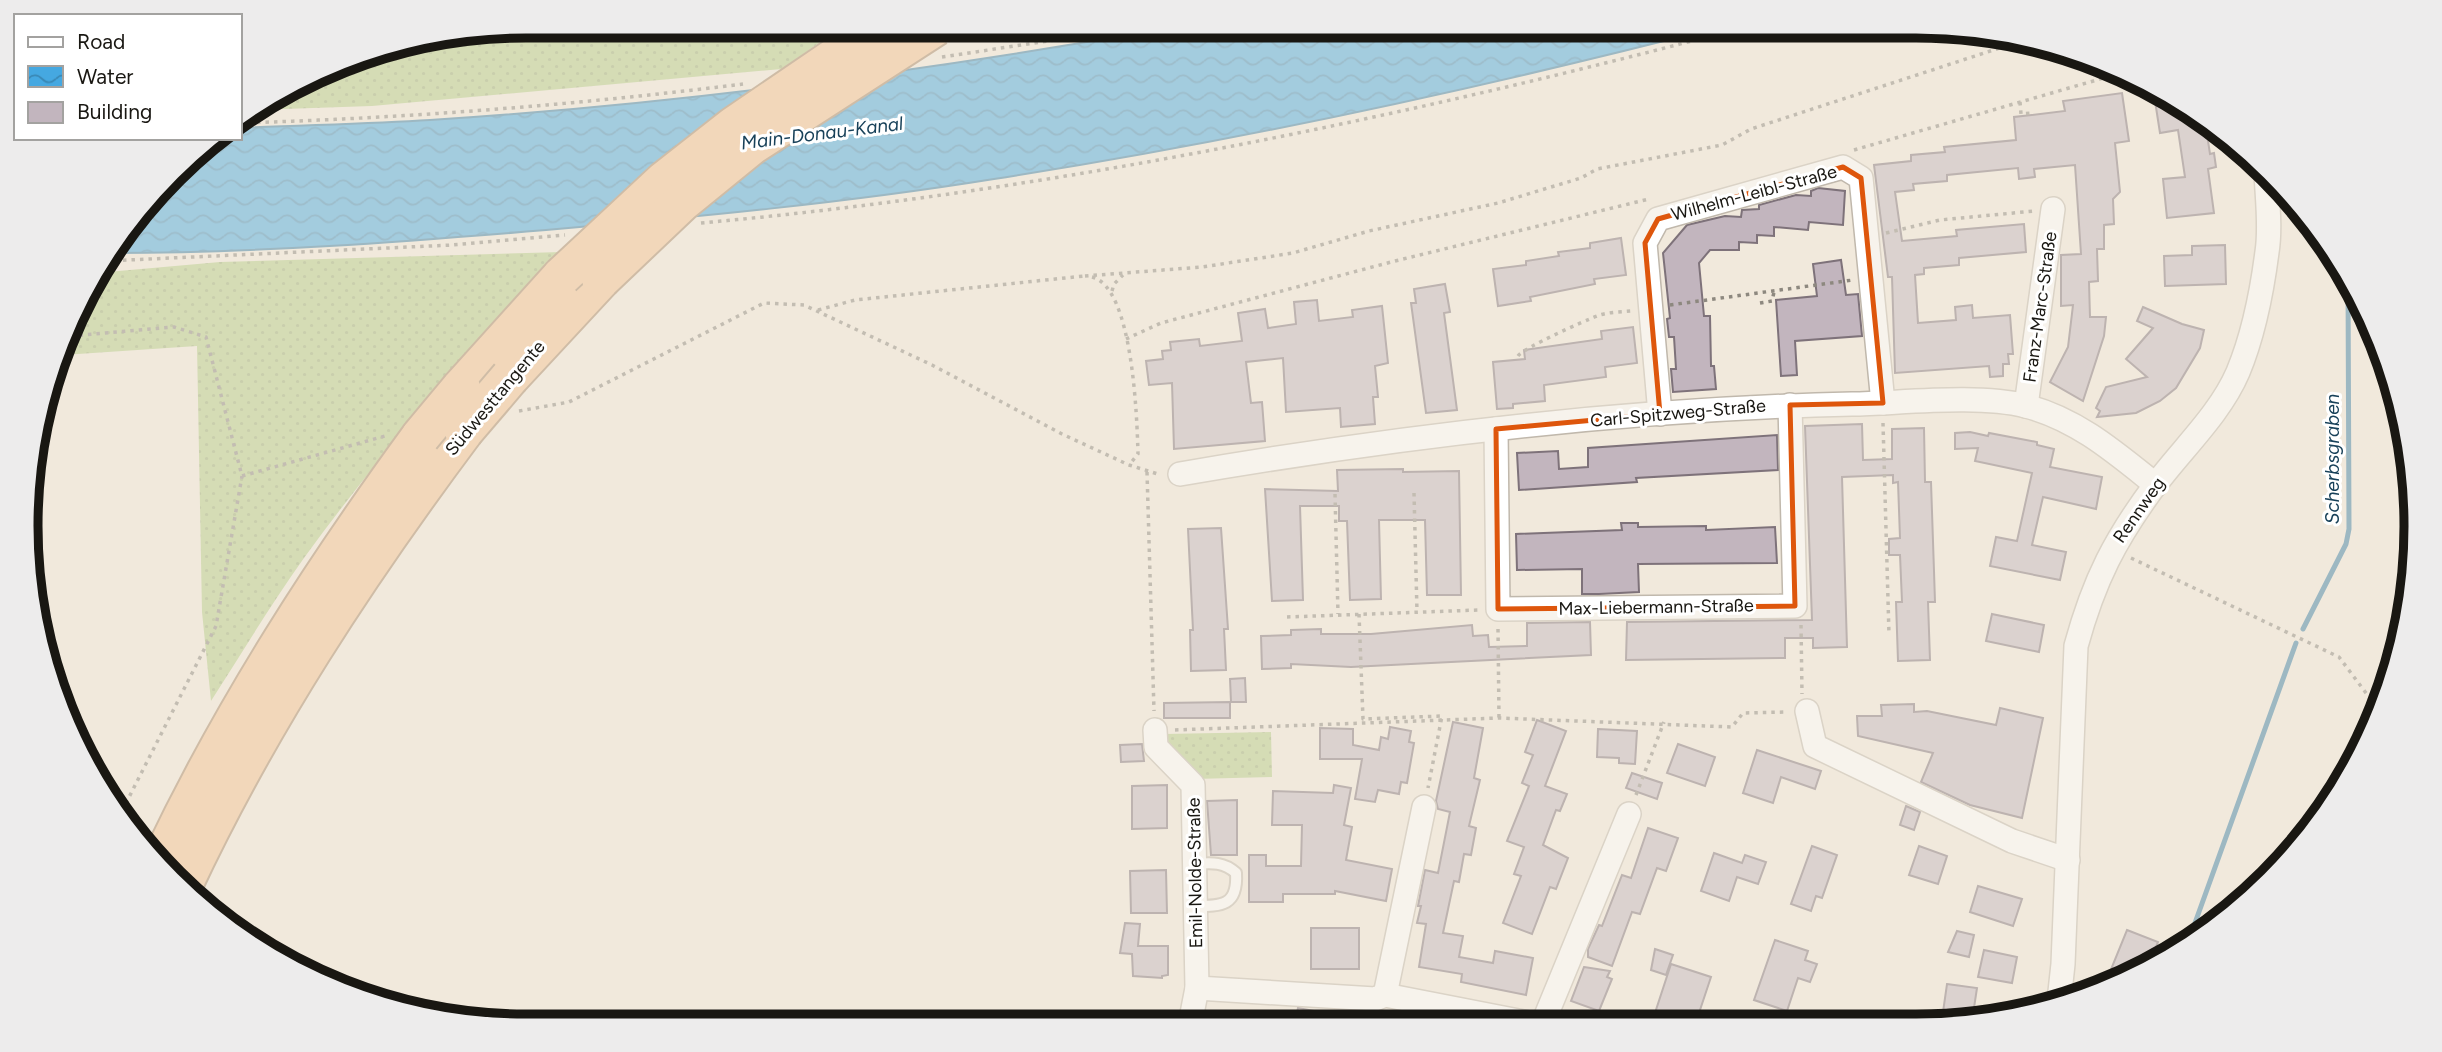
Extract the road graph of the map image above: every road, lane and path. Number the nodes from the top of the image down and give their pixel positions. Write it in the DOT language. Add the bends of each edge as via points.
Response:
graph roads {
  1 [pos="862,38"];
  2 [pos="990,38"];
  3 [pos="1704,38"];
  4 [pos="937,42"];
  5 [pos="2003,47"];
  6 [pos="2106,77"];
  7 [pos="748,83"];
  8 [pos="2020,103"];
  9 [pos="2033,113"];
  10 [pos="253,123"];
  11 [pos="1843,153"];
  12 [pos="2265,186"];
  13 [pos="1653,199"];
  14 [pos="2053,209"];
  15 [pos="693,223"];
  16 [pos="572,234"];
  17 [pos="1869,237"];
  18 [pos="118,260"];
  19 [pos="1126,273"];
  20 [pos="1085,276"];
  21 [pos="1872,278"];
  22 [pos="1774,292"];
  23 [pos="1113,296"];
  24 [pos="1760,303"];
  25 [pos="1651,308"];
  26 [pos="817,310"];
  27 [pos="78,335"];
  28 [pos="1126,339"];
  29 [pos="1518,356"];
  30 [pos="1883,403"];
  31 [pos="1790,405"];
  32 [pos="2026,406"];
  33 [pos="506,413"];
  34 [pos="1660,414"];
  35 [pos="1496,429"];
  36 [pos="390,435"];
  37 [pos="1129,465"];
  38 [pos="1147,472"];
  39 [pos="242,475"];
  40 [pos="1172,475"];
  41 [pos="2156,485"];
  42 [pos="1414,493"];
  43 [pos="1335,494"];
  44 [pos="386,510"];
  45 [pos="2110,551"];
  46 [pos="1795,606"];
  47 [pos="1497,609"];
  48 [pos="1417,612"];
  49 [pos="1359,614"];
  50 [pos="1338,615"];
  51 [pos="1287,617"];
  52 [pos="1889,635"];
  53 [pos="2371,700"];
  54 [pos="1807,711"];
  55 [pos="1499,718"];
  56 [pos="1441,721"];
  57 [pos="1664,722"];
  58 [pos="1155,730"];
  59 [pos="126,804"];
  60 [pos="1424,807"];
  61 [pos="1629,814"];
  62 [pos="165,853"];
  63 [pos="2068,860"];
  64 [pos="1194,864"];
  65 [pos="187,876"];
  66 [pos="1195,906"];
  67 [pos="1198,988"];
  68 [pos="2060,992"];
  69 [pos="1385,995"];
  70 [pos="1192,1014"];
  71 [pos="1483,1014"];
  72 [pos="1547,1014"];
  1 -- 44 [label="highway, Südwesttangente, bridge" via="806,74 664,181 562,276 461,388"];
  2 -- 4 [label="path"];
  3 -- 15 [label="path" via="1582,71 1294,133 1015,183"];
  4 -- 44 [label="highway, Südwesttangente, bridge" via="752,145 682,202 545,337 464,431"];
  5 -- 19 [label="path" via="1751,129 1722,145 1597,169 1478,209 1406,222 1259,260"];
  6 -- 8 [label="path"];
  7 -- 10 [label="path" via="567,103"];
  8 -- 9 [label="path" via="2021,114"];
  8 -- 11 [label="path"];
  12 -- 41 [label="street, Rennweg" via="2268,251 2254,321 2237,373 2213,413"];
  13 -- 28 [label="path" via="1382,264 1160,323"];
  14 -- 17 [label="path" via="1940,220"];
  14 -- 32 [label="street, Franz-Marc-Straße"];
  16 -- 18 [label="path" via="425,247"];
  17 -- 21 [label="street, Wilhelm-Leibl-Straße"];
  17 -- 25 [label="street, Wilhelm-Leibl-Straße" via="1861,178 1843,167 1658,219 1645,243"];
  19 -- 20 [label="path"];
  19 -- 23 [label="path" via="1114,284"];
  20 -- 23 [label="path" via="1107,286"];
  20 -- 26 [label="path" via="855,300"];
  21 -- 22 [label="path"];
  21 -- 30 [label="street, Wilhelm-Leibl-Straße"];
  22 -- 24 [label="path" via="1772,301"];
  22 -- 25 [label="path"];
  23 -- 28 [label="path"];
  25 -- 29 [label="path" via="1600,315 1523,348"];
  25 -- 34 [label="street, Wilhelm-Leibl-Straße"];
  26 -- 33 [label="path" via="804,304 764,303 569,402"];
  26 -- 37 [label="path"];
  27 -- 39 [label="path" via="174,327 206,337"];
  28 -- 37 [label="path" via="1138,454"];
  30 -- 31 [label="street, Carl-Spitzweg-Straße"];
  30 -- 32 [label="street, Carl-Spitzweg-Straße"];
  30 -- 52 [label="path"];
  31 -- 34 [label="street, Carl-Spitzweg-Straße"];
  31 -- 46 [label="street"];
  32 -- 41 [label="street, Carl-Spitzweg-Straße" via="2083,429"];
  34 -- 35 [label="street, Carl-Spitzweg-Straße"];
  35 -- 40 [label="street, Carl-Spitzweg-Straße"];
  35 -- 47 [label="street"];
  36 -- 39 [label="path"];
  37 -- 38 [label="path"];
  38 -- 40 [label="path"];
  38 -- 58 [label="path"];
  39 -- 59 [label="path" via="216,626"];
  41 -- 45 [label="street, Rennweg"];
  42 -- 48 [label="path"];
  43 -- 50 [label="path"];
  44 -- 62 [label="highway, Südwesttangente" via="292,623 240,710"];
  44 -- 65 [label="highway, Südwesttangente"];
  45 -- 53 [label="path" via="2339,657"];
  45 -- 63 [label="street, Rennweg" via="2090,596 2077,646"];
  46 -- 47 [label="street, Max-Liebermann-Straße"];
  46 -- 54 [label="path" via="1801,612 1802,706"];
  47 -- 48 [label="path"];
  47 -- 55 [label="path"];
  48 -- 49 [label="path"];
  49 -- 50 [label="path"];
  49 -- 56 [label="path" via="1363,719 1442,716"];
  50 -- 51 [label="path"];
  54 -- 57 [label="path" via="1743,713 1732,727"];
  54 -- 63 [label="street" via="1815,746 2012,841"];
  55 -- 56 [label="path"];
  55 -- 57 [label="path"];
  56 -- 58 [label="path"];
  56 -- 60 [label="path"];
  57 -- 61 [label="path"];
  58 -- 64 [label="street, Emil-Nolde-Straße" via="1156,747 1193,785"];
  60 -- 69 [label="street"];
  61 -- 72 [label="street"];
  63 -- 68 [label="street, Rennweg"];
  64 -- 66 [label="street, Emil-Nolde-Straße"];
  64 -- 66 [label="lane" via="1229,867 1236,873 1237,886 1223,905"];
  66 -- 67 [label="street, Emil-Nolde-Straße"];
  67 -- 69 [label="street" via="1375,999"];
  67 -- 70 [label="street, Emil-Nolde-Straße"];
  69 -- 71 [label="street"];
}
